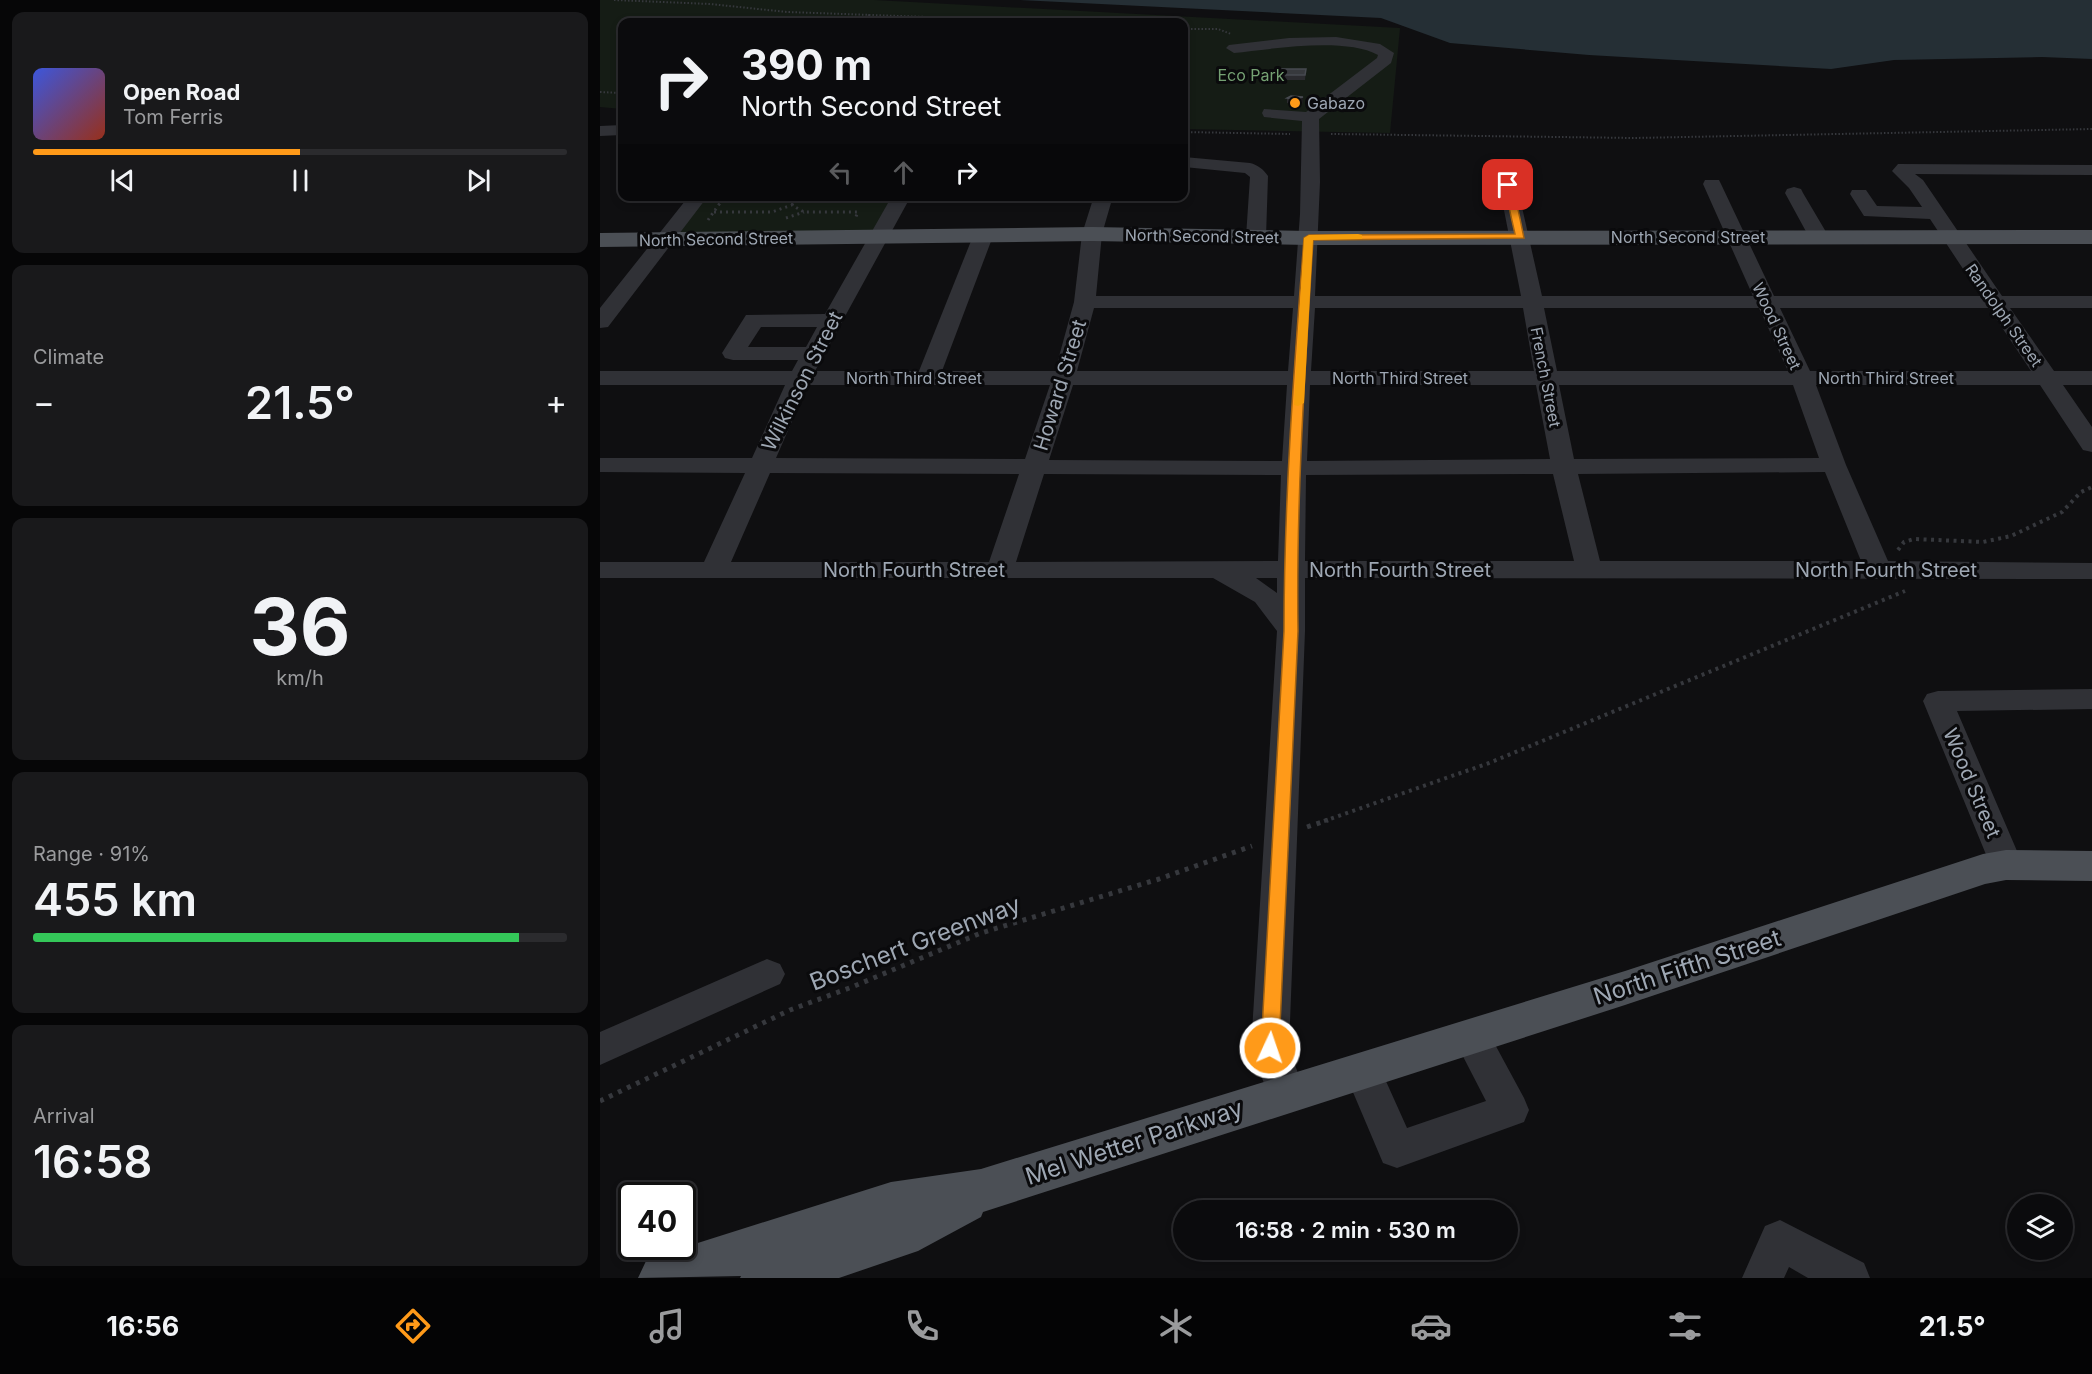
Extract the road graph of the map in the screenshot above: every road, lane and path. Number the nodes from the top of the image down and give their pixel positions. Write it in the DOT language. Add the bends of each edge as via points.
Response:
graph roads {
  1 [pos="614,0"];
  2 [pos="870,14"];
  3 [pos="868,18"];
  4 [pos="970,18"];
  5 [pos="1188,29"];
  6 [pos="1311,38"];
  7 [pos="1234,48"];
  8 [pos="1319,60"];
  9 [pos="600,92"];
  10 [pos="618,93"];
  11 [pos="1270,113"];
  12 [pos="1310,117"];
  13 [pos="2092,129"];
  14 [pos="618,130"];
  15 [pos="600,131"];
  16 [pos="1188,132"];
  17 [pos="1285,134"];
  18 [pos="1337,134"];
  19 [pos="1188,162"];
  20 [pos="2092,170"];
  21 [pos="1712,184"];
  22 [pos="1508,185"];
  23 [pos="1907,192"];
  24 [pos="1794,193"];
  25 [pos="695,201"];
  26 [pos="722,201"];
  27 [pos="795,201"];
  28 [pos="899,201"];
  29 [pos="1102,201"];
  30 [pos="792,205"];
  31 [pos="714,212"];
  32 [pos="804,212"];
  33 [pos="1934,213"];
  34 [pos="783,219"];
  35 [pos="707,221"];
  36 [pos="853,222"];
  37 [pos="1092,234"];
  38 [pos="982,236"];
  39 [pos="1520,236"];
  40 [pos="878,237"];
  41 [pos="1256,237"];
  42 [pos="1737,237"];
  43 [pos="1819,237"];
  44 [pos="1950,237"];
  45 [pos="2092,237"];
  46 [pos="1309,238"];
  47 [pos="666,239"];
  48 [pos="600,240"];
  49 [pos="1085,302"];
  50 [pos="1996,302"];
  51 [pos="2092,302"];
  52 [pos="1532,303"];
  53 [pos="1766,303"];
  54 [pos="1305,304"];
  55 [pos="603,314"];
  56 [pos="831,321"];
  57 [pos="813,354"];
  58 [pos="800,377"];
  59 [pos="1545,377"];
  60 [pos="600,378"];
  61 [pos="928,378"];
  62 [pos="1064,378"];
  63 [pos="1299,378"];
  64 [pos="1802,378"];
  65 [pos="2048,378"];
  66 [pos="2092,378"];
  67 [pos="2092,445"];
  68 [pos="600,465"];
  69 [pos="760,465"];
  70 [pos="1563,465"];
  71 [pos="1834,465"];
  72 [pos="1035,466"];
  73 [pos="1295,468"];
  74 [pos="2092,487"];
  75 [pos="1888,563"];
  76 [pos="1589,569"];
  77 [pos="600,570"];
  78 [pos="714,570"];
  79 [pos="1000,570"];
  80 [pos="1212,571"];
  81 [pos="1290,571"];
  82 [pos="2092,571"];
  83 [pos="1911,586"];
  84 [pos="1291,631"];
  85 [pos="2092,699"];
  86 [pos="1304,828"];
  87 [pos="1254,846"];
  88 [pos="2006,865"];
  89 [pos="2092,866"];
  90 [pos="767,974"];
  91 [pos="1472,1036"];
  92 [pos="600,1049"];
  93 [pos="1363,1071"];
  94 [pos="1286,1093"];
  95 [pos="600,1101"];
  96 [pos="981,1191"];
  97 [pos="663,1278"];
  98 [pos="765,1278"];
  99 [pos="1763,1278"];
  100 [pos="1849,1278"];
  1 -- 2 [label="path"];
  2 -- 3 [label="path"];
  2 -- 4 [label="path"];
  5 -- 7 [label="path" via="1225,31 1233,35"];
  6 -- 7 [label="street"];
  6 -- 8 [label="street"];
  6 -- 12 [label="street" via="1367,44 1386,53 1385,60"];
  9 -- 10 [label="path"];
  11 -- 12 [label="street"];
  12 -- 46 [label="street"];
  13 -- 18 [label="path" via="1634,138"];
  14 -- 15 [label="street"];
  16 -- 17 [label="path"];
  19 -- 41 [label="street" via="1250,168 1259,176"];
  20 -- 23 [label="street, Randolph Street" via="1904,168 1901,171"];
  21 -- 42 [label="street, Wood Street"];
  22 -- 39 [label="street, French Street"];
  23 -- 33 [label="street, Randolph Street"];
  23 -- 33 [label="street" via="1859,194 1871,212"];
  24 -- 43 [label="street"];
  25 -- 47 [label="street"];
  26 -- 31 [label="path"];
  27 -- 30 [label="path"];
  28 -- 40 [label="street, Wilkinson Street"];
  29 -- 37 [label="street, Howard Street"];
  30 -- 31 [label="path" via="772,212"];
  30 -- 32 [label="path"];
  31 -- 35 [label="path"];
  32 -- 34 [label="path"];
  32 -- 36 [label="path" via="858,212"];
  33 -- 44 [label="street, Randolph Street"];
  37 -- 38 [label="main road, North Second Street"];
  37 -- 41 [label="main road, North Second Street"];
  37 -- 49 [label="street, Howard Street"];
  38 -- 40 [label="main road, North Second Street"];
  38 -- 61 [label="street"];
  39 -- 42 [label="main road, North Second Street"];
  39 -- 46 [label="main road, North Second Street"];
  39 -- 52 [label="street, French Street"];
  40 -- 47 [label="main road, North Second Street"];
  40 -- 56 [label="street, Wilkinson Street"];
  41 -- 46 [label="main road, North Second Street"];
  42 -- 43 [label="main road, North Second Street"];
  42 -- 53 [label="street, Wood Street"];
  43 -- 44 [label="main road, North Second Street"];
  44 -- 45 [label="main road, North Second Street"];
  44 -- 50 [label="street, Randolph Street"];
  46 -- 54 [label="street"];
  47 -- 48 [label="main road, North Second Street"];
  47 -- 55 [label="street"];
  49 -- 54 [label="street"];
  49 -- 62 [label="street, Howard Street"];
  50 -- 51 [label="street"];
  50 -- 53 [label="street"];
  50 -- 65 [label="street, Randolph Street"];
  52 -- 53 [label="street"];
  52 -- 54 [label="street"];
  52 -- 59 [label="street, French Street"];
  53 -- 64 [label="street, Wood Street"];
  54 -- 63 [label="street"];
  56 -- 57 [label="street, Wilkinson Street"];
  56 -- 57 [label="street" via="754,320 733,353"];
  57 -- 58 [label="street, Wilkinson Street"];
  58 -- 60 [label="street, North Third Street"];
  58 -- 61 [label="street, North Third Street"];
  58 -- 69 [label="street, Wilkinson Street"];
  59 -- 63 [label="street, North Third Street"];
  59 -- 64 [label="street, North Third Street"];
  59 -- 70 [label="street, French Street"];
  61 -- 62 [label="street, North Third Street"];
  62 -- 63 [label="street, North Third Street"];
  62 -- 72 [label="street, Howard Street"];
  63 -- 73 [label="street"];
  64 -- 65 [label="street, North Third Street"];
  64 -- 71 [label="street, Wood Street"];
  65 -- 66 [label="street, North Third Street"];
  65 -- 67 [label="street, Randolph Street"];
  68 -- 69 [label="street"];
  69 -- 72 [label="street"];
  69 -- 78 [label="street, Wilkinson Street"];
  70 -- 71 [label="street"];
  70 -- 73 [label="street"];
  70 -- 76 [label="street, French Street"];
  71 -- 75 [label="street, Wood Street"];
  72 -- 73 [label="street"];
  72 -- 79 [label="street, Howard Street"];
  73 -- 81 [label="street"];
  74 -- 75 [label="path" via="2081,492 2062,512 2011,536 1983,542 1914,539 1901,545"];
  75 -- 76 [label="street, North Fourth Street"];
  75 -- 82 [label="street, North Fourth Street"];
  76 -- 81 [label="street, North Fourth Street"];
  77 -- 78 [label="street, North Fourth Street"];
  78 -- 79 [label="street, North Fourth Street"];
  79 -- 80 [label="street, North Fourth Street"];
  80 -- 81 [label="street, North Fourth Street"];
  80 -- 84 [label="street" via="1259,591 1272,602"];
  81 -- 84 [label="street"];
  83 -- 86 [label="path" via="1829,624 1489,763"];
  84 -- 94 [label="street" via="1270,1048"];
  85 -- 88 [label="street, Wood Street" via="1938,701"];
  87 -- 95 [label="path, Boschert Greenway" via="981,933 790,1010"];
  88 -- 89 [label="main road, North Fifth Street"];
  88 -- 91 [label="main road, North Fifth Street" via="1983,869"];
  90 -- 92 [label="street"];
  91 -- 93 [label="main road, North Fifth Street"];
  91 -- 93 [label="street" via="1510,1110 1397,1149"];
  93 -- 94 [label="main road, North Fifth Street"];
  94 -- 96 [label="main road, Mel Wetter Parkway"];
  96 -- 97 [label="main road, Mel Wetter Parkway" via="891,1204"];
  96 -- 98 [label="main road, Mel Wetter Parkway" via="902,1235"];
  99 -- 100 [label="street" via="1780,1240"];
}
